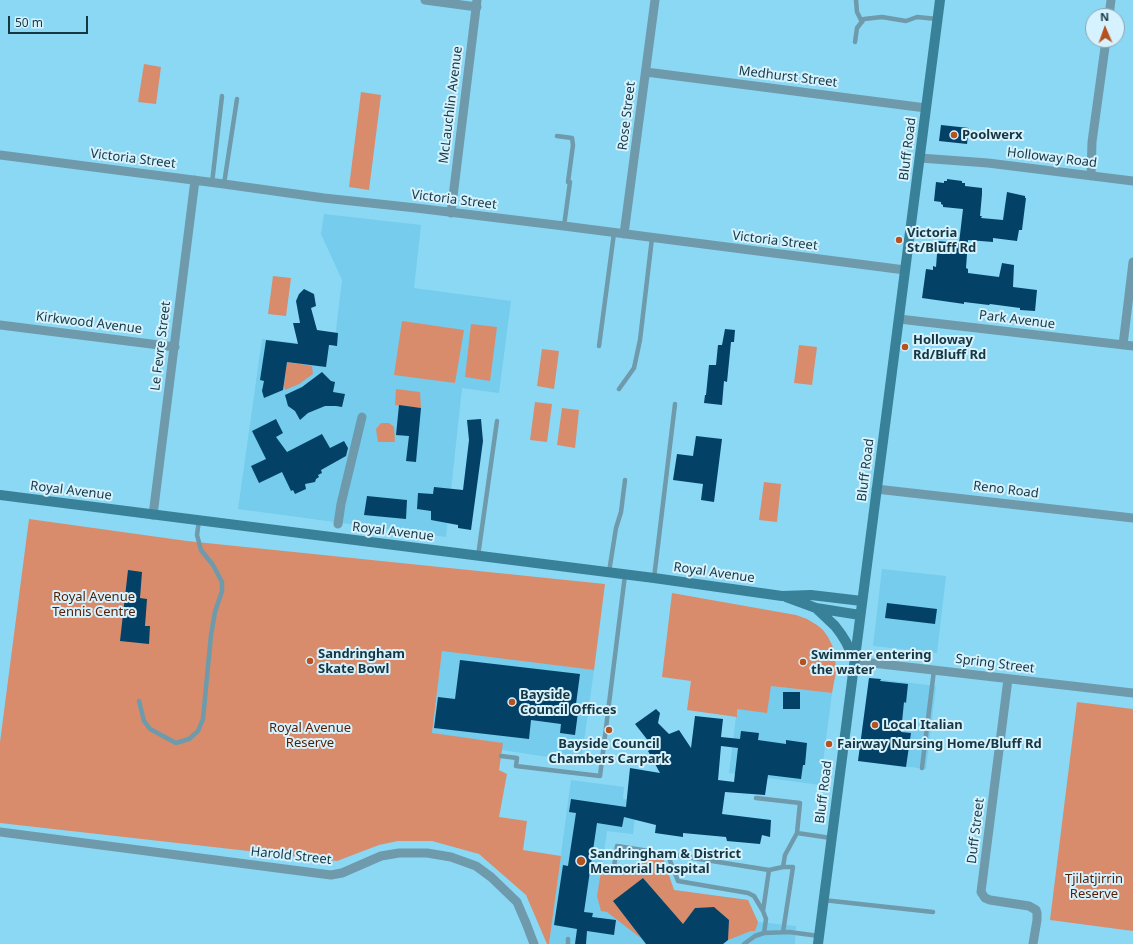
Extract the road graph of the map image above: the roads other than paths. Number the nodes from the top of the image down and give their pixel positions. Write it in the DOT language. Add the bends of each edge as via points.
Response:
graph roads {
  1 [pos="425,0"];
  2 [pos="655,0"];
  3 [pos="856,0"];
  4 [pos="940,0"];
  5 [pos="477,3"];
  6 [pos="938,20"];
  7 [pos="862,22"];
  8 [pos="855,42"];
  9 [pos="1105,48"];
  10 [pos="646,72"];
  11 [pos="222,96"];
  12 [pos="237,99"];
  13 [pos="926,108"];
  14 [pos="557,136"];
  15 [pos="0,155"];
  16 [pos="920,158"];
  17 [pos="1088,175"];
  18 [pos="195,180"];
  19 [pos="1133,181"];
  20 [pos="212,183"];
  21 [pos="224,184"];
  22 [pos="451,213"];
  23 [pos="564,226"];
  24 [pos="614,233"];
  25 [pos="624,234"];
  26 [pos="652,238"];
  27 [pos="1133,262"];
  28 [pos="905,270"];
  29 [pos="899,319"];
  30 [pos="0,325"];
  31 [pos="1123,345"];
  32 [pos="598,346"];
  33 [pos="1133,346"];
  34 [pos="174,347"];
  35 [pos="619,389"];
  36 [pos="675,404"];
  37 [pos="362,417"];
  38 [pos="496,421"];
  39 [pos="625,480"];
  40 [pos="876,489"];
  41 [pos="0,495"];
  42 [pos="153,515"];
  43 [pos="1133,518"];
  44 [pos="199,520"];
  45 [pos="338,524"];
  46 [pos="478,556"];
  47 [pos="609,573"];
  48 [pos="625,575"];
  49 [pos="654,578"];
  50 [pos="782,596"];
  51 [pos="862,600"];
  52 [pos="816,608"];
  53 [pos="860,615"];
  54 [pos="855,661"];
  55 [pos="934,670"];
  56 [pos="1008,679"];
  57 [pos="1133,693"];
  58 [pos="139,701"];
  59 [pos="501,756"];
  60 [pos="922,768"];
  61 [pos="756,798"];
  62 [pos="0,832"];
  63 [pos="797,834"];
  64 [pos="832,838"];
  65 [pos="666,853"];
  66 [pos="614,867"];
  67 [pos="783,867"];
  68 [pos="769,870"];
  69 [pos="823,900"];
  70 [pos="763,911"];
  71 [pos="933,912"];
  72 [pos="784,932"];
  73 [pos="764,933"];
  74 [pos="818,940"];
  75 [pos="534,944"];
  76 [pos="744,944"];
  77 [pos="1033,944"];
  1 -- 5 [label="street"];
  2 -- 10 [label="street, Rose Street"];
  3 -- 7 [label="lane" via="857,12"];
  4 -- 6 [label="street, Bluff Road"];
  5 -- 22 [label="street, McLauchlin Avenue"];
  6 -- 7 [label="lane" via="917,17 906,21 882,17 864,19"];
  6 -- 13 [label="street, Bluff Road"];
  7 -- 8 [label="lane" via="857,28"];
  9 -- 17 [label="street"];
  10 -- 13 [label="street, Medhurst Street"];
  10 -- 25 [label="street, Rose Street"];
  11 -- 20 [label="lane"];
  12 -- 21 [label="lane"];
  13 -- 16 [label="street, Bluff Road"];
  14 -- 23 [label="lane" via="572,138"];
  15 -- 18 [label="street, Victoria Street"];
  16 -- 17 [label="street, Holloway Road"];
  16 -- 28 [label="street, Bluff Road"];
  17 -- 19 [label="street, Holloway Road"];
  18 -- 20 [label="street, Victoria Street"];
  18 -- 34 [label="street, Le Fevre Street"];
  20 -- 21 [label="street, Victoria Street"];
  21 -- 22 [label="street, Victoria Street"];
  22 -- 23 [label="street, Victoria Street"];
  23 -- 24 [label="street, Victoria Street"];
  24 -- 25 [label="street, Victoria Street"];
  24 -- 32 [label="lane"];
  25 -- 26 [label="street, Victoria Street"];
  26 -- 28 [label="street, Victoria Street"];
  26 -- 35 [label="lane" via="640,340 634,368"];
  27 -- 31 [label="street"];
  28 -- 29 [label="street, Bluff Road"];
  29 -- 31 [label="street, Park Avenue"];
  29 -- 40 [label="street, Bluff Road"];
  30 -- 34 [label="street, Kirkwood Avenue"];
  31 -- 33 [label="street, Park Avenue"];
  34 -- 42 [label="street, Le Fevre Street"];
  36 -- 49 [label="lane"];
  37 -- 45 [label="street"];
  38 -- 46 [label="lane"];
  39 -- 47 [label="lane"];
  40 -- 43 [label="street, Reno Road"];
  40 -- 51 [label="street, Bluff Road"];
  41 -- 42 [label="street, Royal Avenue"];
  42 -- 44 [label="street, Royal Avenue"];
  44 -- 46 [label="street, Royal Avenue"];
  44 -- 58 [label="lane" via="197,535 201,550 222,582 211,635 203,719 198,731 189,739 176,743 150,729 144,721"];
  46 -- 47 [label="street, Royal Avenue"];
  47 -- 48 [label="street, Royal Avenue"];
  48 -- 49 [label="street, Royal Avenue"];
  48 -- 59 [label="lane" via="600,776 516,766 517,758"];
  49 -- 50 [label="street, Royal Avenue"];
  50 -- 51 [label="street, Royal Avenue" via="811,595"];
  50 -- 52 [label="street, Royal Avenue"];
  51 -- 53 [label="street, Bluff Road"];
  52 -- 53 [label="street, Royal Avenue"];
  52 -- 54 [label="street" via="841,634"];
  53 -- 54 [label="street, Bluff Road"];
  54 -- 55 [label="street, Spring Street"];
  54 -- 64 [label="street, Bluff Road"];
  55 -- 56 [label="street, Spring Street"];
  55 -- 60 [label="lane"];
  56 -- 57 [label="street, Spring Street"];
  56 -- 77 [label="street, Duff Street" via="981,892 990,900 1029,906 1036,910"];
  61 -- 63 [label="lane" via="800,803"];
  62 -- 75 [label="street, Harold Street" via="331,875 342,873 381,856 399,853 427,853 452,857 476,866 517,902"];
  63 -- 64 [label="lane"];
  63 -- 67 [label="lane" via="785,855"];
  64 -- 69 [label="street, Bluff Road"];
  65 -- 66 [label="lane" via="617,846"];
  65 -- 68 [label="lane"];
  65 -- 70 [label="lane" via="678,881 748,893 754,896"];
  67 -- 68 [label="lane"];
  67 -- 72 [label="lane" via="793,867"];
  68 -- 70 [label="lane"];
  69 -- 71 [label="lane"];
  69 -- 74 [label="street, Bluff Road"];
  70 -- 73 [label="lane" via="766,919"];
  72 -- 73 [label="lane"];
  72 -- 74 [label="lane"];
  73 -- 76 [label="lane"];
}
